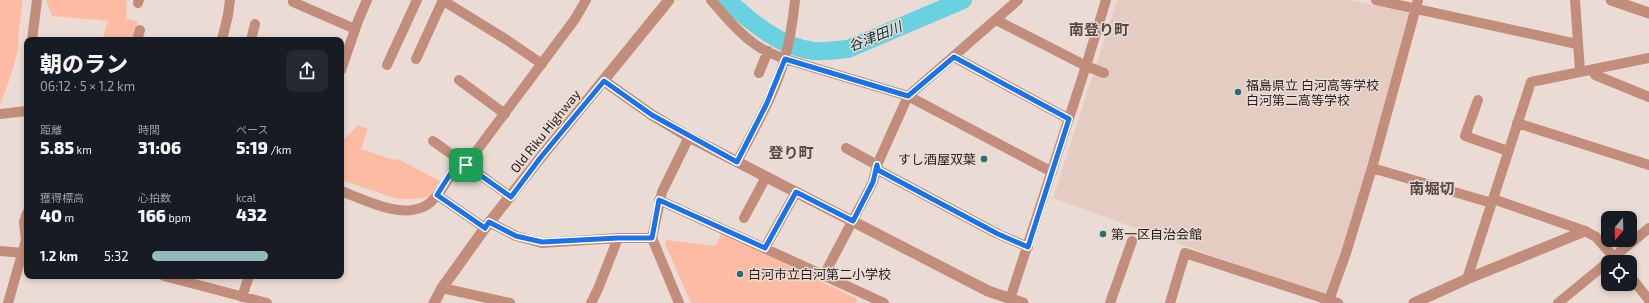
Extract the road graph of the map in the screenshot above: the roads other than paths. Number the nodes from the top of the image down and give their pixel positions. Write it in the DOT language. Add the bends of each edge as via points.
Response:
graph roads {
  1 [pos="37,0"];
  2 [pos="230,0"];
  3 [pos="293,0"];
  4 [pos="367,0"];
  5 [pos="417,0"];
  6 [pos="443,0"];
  7 [pos="586,0"];
  8 [pos="669,0"];
  9 [pos="711,0"];
  10 [pos="795,0"];
  11 [pos="1018,0"];
  12 [pos="1106,0"];
  13 [pos="1376,0"];
  14 [pos="1575,0"];
  15 [pos="1611,0"];
  16 [pos="1417,4"];
  17 [pos="1649,13"];
  18 [pos="996,20"];
  19 [pos="255,24"];
  20 [pos="355,29"];
  21 [pos="140,30"];
  22 [pos="32,37"];
  23 [pos="138,37"];
  24 [pos="223,37"];
  25 [pos="252,37"];
  26 [pos="1577,44"];
  27 [pos="768,52"];
  28 [pos="954,57"];
  29 [pos="1649,58"];
  30 [pos="416,59"];
  31 [pos="785,59"];
  32 [pos="344,61"];
  33 [pos="542,64"];
  34 [pos="387,65"];
  35 [pos="1086,66"];
  36 [pos="1593,69"];
  37 [pos="1580,71"];
  38 [pos="759,73"];
  39 [pos="1104,73"];
  40 [pos="459,80"];
  41 [pos="604,81"];
  42 [pos="908,96"];
  43 [pos="1649,97"];
  44 [pos="1478,100"];
  45 [pos="24,111"];
  46 [pos="0,114"];
  47 [pos="505,114"];
  48 [pos="1069,119"];
  49 [pos="1517,123"];
  50 [pos="689,137"];
  51 [pos="434,141"];
  52 [pos="846,148"];
  53 [pos="1508,151"];
  54 [pos="737,162"];
  55 [pos="463,163"];
  56 [pos="877,165"];
  57 [pos="1649,165"];
  58 [pos="1372,168"];
  59 [pos="1052,172"];
  60 [pos="766,177"];
  61 [pos="344,192"];
  62 [pos="796,192"];
  63 [pos="437,195"];
  64 [pos="511,197"];
  65 [pos="659,200"];
  66 [pos="1493,201"];
  67 [pos="744,218"];
  68 [pos="853,221"];
  69 [pos="487,225"];
  70 [pos="1649,228"];
  71 [pos="1585,231"];
  72 [pos="618,238"];
  73 [pos="652,238"];
  74 [pos="1132,241"];
  75 [pos="1028,247"];
  76 [pos="765,248"];
  77 [pos="24,250"];
  78 [pos="0,251"];
  79 [pos="23,253"];
  80 [pos="1608,255"];
  81 [pos="1619,255"];
  82 [pos="1601,270"];
  83 [pos="824,275"];
  84 [pos="176,279"];
  85 [pos="248,279"];
  86 [pos="1467,279"];
  87 [pos="1637,285"];
  88 [pos="442,288"];
  89 [pos="242,296"];
  90 [pos="1010,299"];
  91 [pos="1649,300"];
  92 [pos="1332,302"];
  93 [pos="8,303"];
  94 [pos="267,303"];
  95 [pos="434,303"];
  96 [pos="510,303"];
  97 [pos="591,303"];
  98 [pos="679,303"];
  99 [pos="884,303"];
  100 [pos="1023,303"];
  101 [pos="1110,303"];
  102 [pos="1170,303"];
  103 [pos="1414,303"];
  104 [pos="1558,303"];
  1 -- 22 [label="street"];
  2 -- 24 [label="street"];
  3 -- 20 [label="street"];
  4 -- 20 [label="street"];
  5 -- 34 [label="street"];
  6 -- 30 [label="street"];
  6 -- 33 [label="street"];
  7 -- 33 [label="street"];
  8 -- 41 [label="street, Old Riku Highway"];
  9 -- 27 [label="street" via="738,30 756,46"];
  10 -- 31 [label="street" via="793,26"];
  11 -- 18 [label="street"];
  12 -- 35 [label="street"];
  13 -- 16 [label="street"];
  14 -- 26 [label="street"];
  15 -- 17 [label="street"];
  16 -- 26 [label="street"];
  16 -- 58 [label="street"];
  18 -- 28 [label="street"];
  18 -- 35 [label="street"];
  19 -- 25 [label="street"];
  20 -- 32 [label="street"];
  21 -- 23 [label="street"];
  26 -- 37 [label="street"];
  27 -- 31 [label="street"];
  27 -- 38 [label="street"];
  28 -- 42 [label="street"];
  28 -- 48 [label="street"];
  29 -- 36 [label="street"];
  31 -- 42 [label="street"];
  31 -- 54 [label="street" via="767,103"];
  33 -- 47 [label="street"];
  35 -- 39 [label="street"];
  35 -- 48 [label="street"];
  36 -- 37 [label="street"];
  36 -- 43 [label="street" via="1595,75"];
  37 -- 49 [label="street" via="1530,82"];
  40 -- 47 [label="street"];
  41 -- 50 [label="street"];
  41 -- 64 [label="street, Old Riku Highway"];
  42 -- 56 [label="street"];
  42 -- 59 [label="street"];
  44 -- 53 [label="street" via="1465,136"];
  45 -- 46 [label="street"];
  47 -- 55 [label="street"];
  48 -- 59 [label="street"];
  49 -- 53 [label="street"];
  49 -- 57 [label="street"];
  50 -- 54 [label="street"];
  50 -- 65 [label="street"];
  51 -- 55 [label="street"];
  52 -- 56 [label="street"];
  53 -- 66 [label="street"];
  54 -- 60 [label="street"];
  55 -- 63 [label="street"];
  55 -- 64 [label="street"];
  56 -- 68 [label="street" via="873,182"];
  56 -- 75 [label="street" via="878,170 998,234"];
  58 -- 66 [label="street"];
  58 -- 92 [label="street"];
  59 -- 75 [label="street"];
  60 -- 62 [label="street"];
  60 -- 67 [label="street"];
  61 -- 63 [label="street" via="397,211 414,210 428,205"];
  62 -- 68 [label="street"];
  62 -- 76 [label="street"];
  63 -- 69 [label="street"];
  64 -- 69 [label="street, Old Riku Highway"];
  65 -- 73 [label="street"];
  65 -- 76 [label="street"];
  66 -- 71 [label="street"];
  66 -- 86 [label="street"];
  68 -- 83 [label="street"];
  68 -- 90 [label="street" via="988,291"];
  69 -- 72 [label="street" via="542,242"];
  69 -- 88 [label="street, Old Riku Highway"];
  70 -- 81 [label="street"];
  71 -- 80 [label="street" via="1596,237"];
  71 -- 86 [label="street"];
  72 -- 73 [label="street"];
  72 -- 97 [label="street"];
  73 -- 98 [label="street"];
  74 -- 101 [label="street"];
  75 -- 90 [label="street"];
  76 -- 83 [label="street"];
  77 -- 79 [label="street"];
  78 -- 79 [label="street"];
  79 -- 93 [label="street"];
  82 -- 104 [label="street"];
  83 -- 99 [label="street"];
  84 -- 89 [label="street"];
  85 -- 89 [label="street"];
  86 -- 103 [label="street"];
  87 -- 91 [label="street"];
  88 -- 95 [label="street, Old Riku Highway"];
  88 -- 96 [label="street"];
  89 -- 94 [label="street"];
  90 -- 100 [label="street"];
  92 -- 102 [label="street" via="1185,254"];
}
